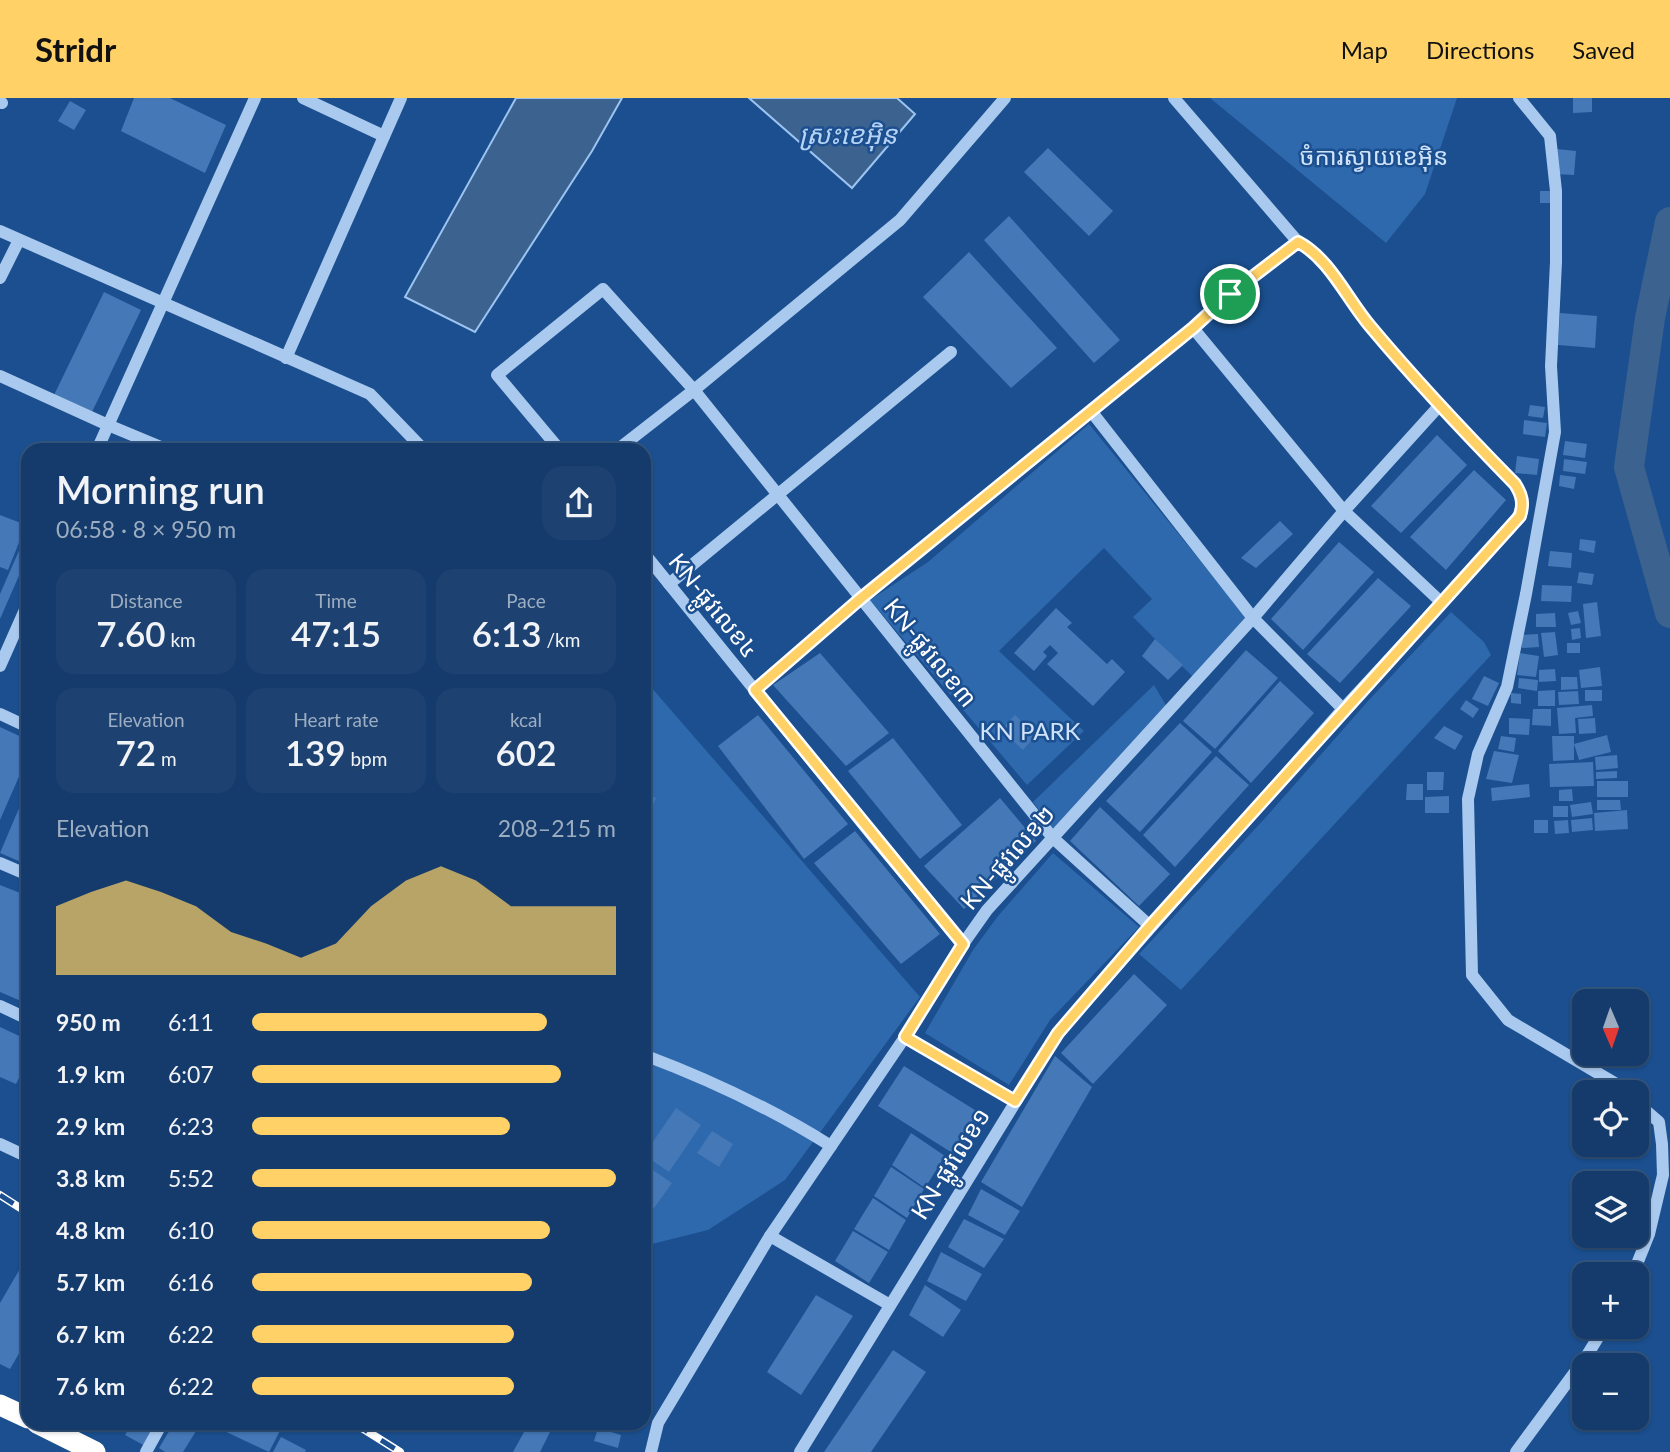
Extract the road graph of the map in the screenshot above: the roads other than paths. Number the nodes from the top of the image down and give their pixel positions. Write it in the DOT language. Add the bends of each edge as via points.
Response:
graph roads {
  1 [pos="255,98"];
  2 [pos="303,98"];
  3 [pos="401,98"];
  4 [pos="1005,98"];
  5 [pos="1174,98"];
  6 [pos="1518,98"];
  7 [pos="384,136"];
  8 [pos="0,231"];
  9 [pos="19,240"];
  10 [pos="1298,242"];
  11 [pos="0,278"];
  12 [pos="162,304"];
  13 [pos="1193,328"];
  14 [pos="951,352"];
  15 [pos="286,358"];
  16 [pos="0,376"];
  17 [pos="694,390"];
  18 [pos="1440,405"];
  19 [pos="1091,411"];
  20 [pos="108,425"];
  21 [pos="100,443"];
  22 [pos="151,443"];
  23 [pos="417,443"];
  24 [pos="554,443"];
  25 [pos="626,443"];
  26 [pos="777,495"];
  27 [pos="1344,511"];
  28 [pos="651,562"];
  29 [pos="669,584"];
  30 [pos="860,599"];
  31 [pos="1442,603"];
  32 [pos="1253,618"];
  33 [pos="21,630"];
  34 [pos="0,666"];
  35 [pos="755,690"];
  36 [pos="1343,709"];
  37 [pos="0,714"];
  38 [pos="21,724"];
  39 [pos="1053,838"];
  40 [pos="0,863"];
  41 [pos="21,873"];
  42 [pos="1150,926"];
  43 [pos="963,944"];
  44 [pos="0,1006"];
  45 [pos="21,1016"];
  46 [pos="905,1037"];
  47 [pos="651,1058"];
  48 [pos="1610,1080"];
  49 [pos="1015,1101"];
  50 [pos="1649,1113"];
  51 [pos="0,1144"];
  52 [pos="831,1146"];
  53 [pos="21,1154"];
  54 [pos="770,1236"];
  55 [pos="1638,1262"];
  56 [pos="890,1305"];
  57 [pos="1597,1339"];
  58 [pos="0,1405"];
  59 [pos="21,1416"];
  60 [pos="51,1430"];
  61 [pos="158,1430"];
  62 [pos="95,1452"];
  63 [pos="146,1452"];
  64 [pos="651,1452"];
  65 [pos="800,1452"];
  66 [pos="1516,1452"];
  1 -- 12 [label="street"];
  2 -- 7 [label="street"];
  3 -- 7 [label="street"];
  4 -- 17 [label="street" via="900,220"];
  5 -- 10 [label="street, KN-ផ្លូវលេខ១"];
  6 -- 48 [label="street" via="1550,136 1556,191 1551,366 1555,432 1507,687 1478,754 1468,799 1472,975 1508,1020"];
  7 -- 15 [label="street"];
  8 -- 9 [label="street"];
  9 -- 11 [label="street"];
  9 -- 12 [label="street"];
  10 -- 13 [label="street"];
  10 -- 18 [label="street, KN-ផ្លូវលេខ១" via="1313,250 1368,325"];
  12 -- 15 [label="street"];
  12 -- 20 [label="street"];
  13 -- 19 [label="street"];
  13 -- 27 [label="street"];
  14 -- 26 [label="street"];
  15 -- 23 [label="street" via="370,394"];
  16 -- 20 [label="street"];
  17 -- 24 [label="street, KN-ផ្លូវលេខ៣" via="603,289 498,375"];
  17 -- 25 [label="street"];
  17 -- 26 [label="street, KN-ផ្លូវលេខ៣"];
  18 -- 27 [label="street, KN-ផ្លូវលេខ២"];
  18 -- 31 [label="street, KN-ផ្លូវលេខ១" via="1515,484 1523,504 1512,526"];
  19 -- 30 [label="street"];
  19 -- 32 [label="street"];
  20 -- 21 [label="street"];
  20 -- 22 [label="street"];
  26 -- 29 [label="street"];
  26 -- 30 [label="street, KN-ផ្លូវលេខ៣"];
  27 -- 31 [label="street"];
  27 -- 32 [label="street, KN-ផ្លូវលេខ២"];
  28 -- 29 [label="street, KN-ផ្លូវលេខ៤"];
  29 -- 35 [label="street, KN-ផ្លូវលេខ៤"];
  30 -- 35 [label="street"];
  30 -- 39 [label="street, KN-ផ្លូវលេខ៣"];
  31 -- 36 [label="street, KN-ផ្លូវលេខ១"];
  32 -- 36 [label="street"];
  32 -- 39 [label="street, KN-ផ្លូវលេខ២"];
  33 -- 34 [label="street"];
  35 -- 43 [label="street, KN-ផ្លូវលេខ៤"];
  36 -- 42 [label="street, KN-ផ្លូវលេខ១"];
  37 -- 38 [label="street"];
  39 -- 42 [label="street, KN-ផ្លូវលេខ៣"];
  39 -- 43 [label="street, KN-ផ្លូវលេខ២"];
  40 -- 41 [label="street"];
  42 -- 49 [label="street, KN-ផ្លូវលេខ១" via="1058,1033"];
  43 -- 46 [label="street, KN-ផ្លូវលេខ២"];
  44 -- 45 [label="street"];
  46 -- 49 [label="street"];
  46 -- 52 [label="street, KN-ផ្លូវលេខ២"];
  47 -- 52 [label="street" via="690,1072"];
  49 -- 56 [label="street, KN-ផ្លូវលេខ១"];
  50 -- 55 [label="street" via="1659,1122 1663,1175"];
  51 -- 53 [label="street"];
  52 -- 54 [label="street, KN-ផ្លូវលេខ២"];
  54 -- 56 [label="street"];
  54 -- 64 [label="street, KN-ផ្លូវលេខ២" via="658,1423"];
  56 -- 65 [label="street, KN-ផ្លូវលេខ១"];
  57 -- 66 [label="street"];
  58 -- 59 [label="highway"];
  60 -- 62 [label="highway"];
  61 -- 63 [label="street"];
}
